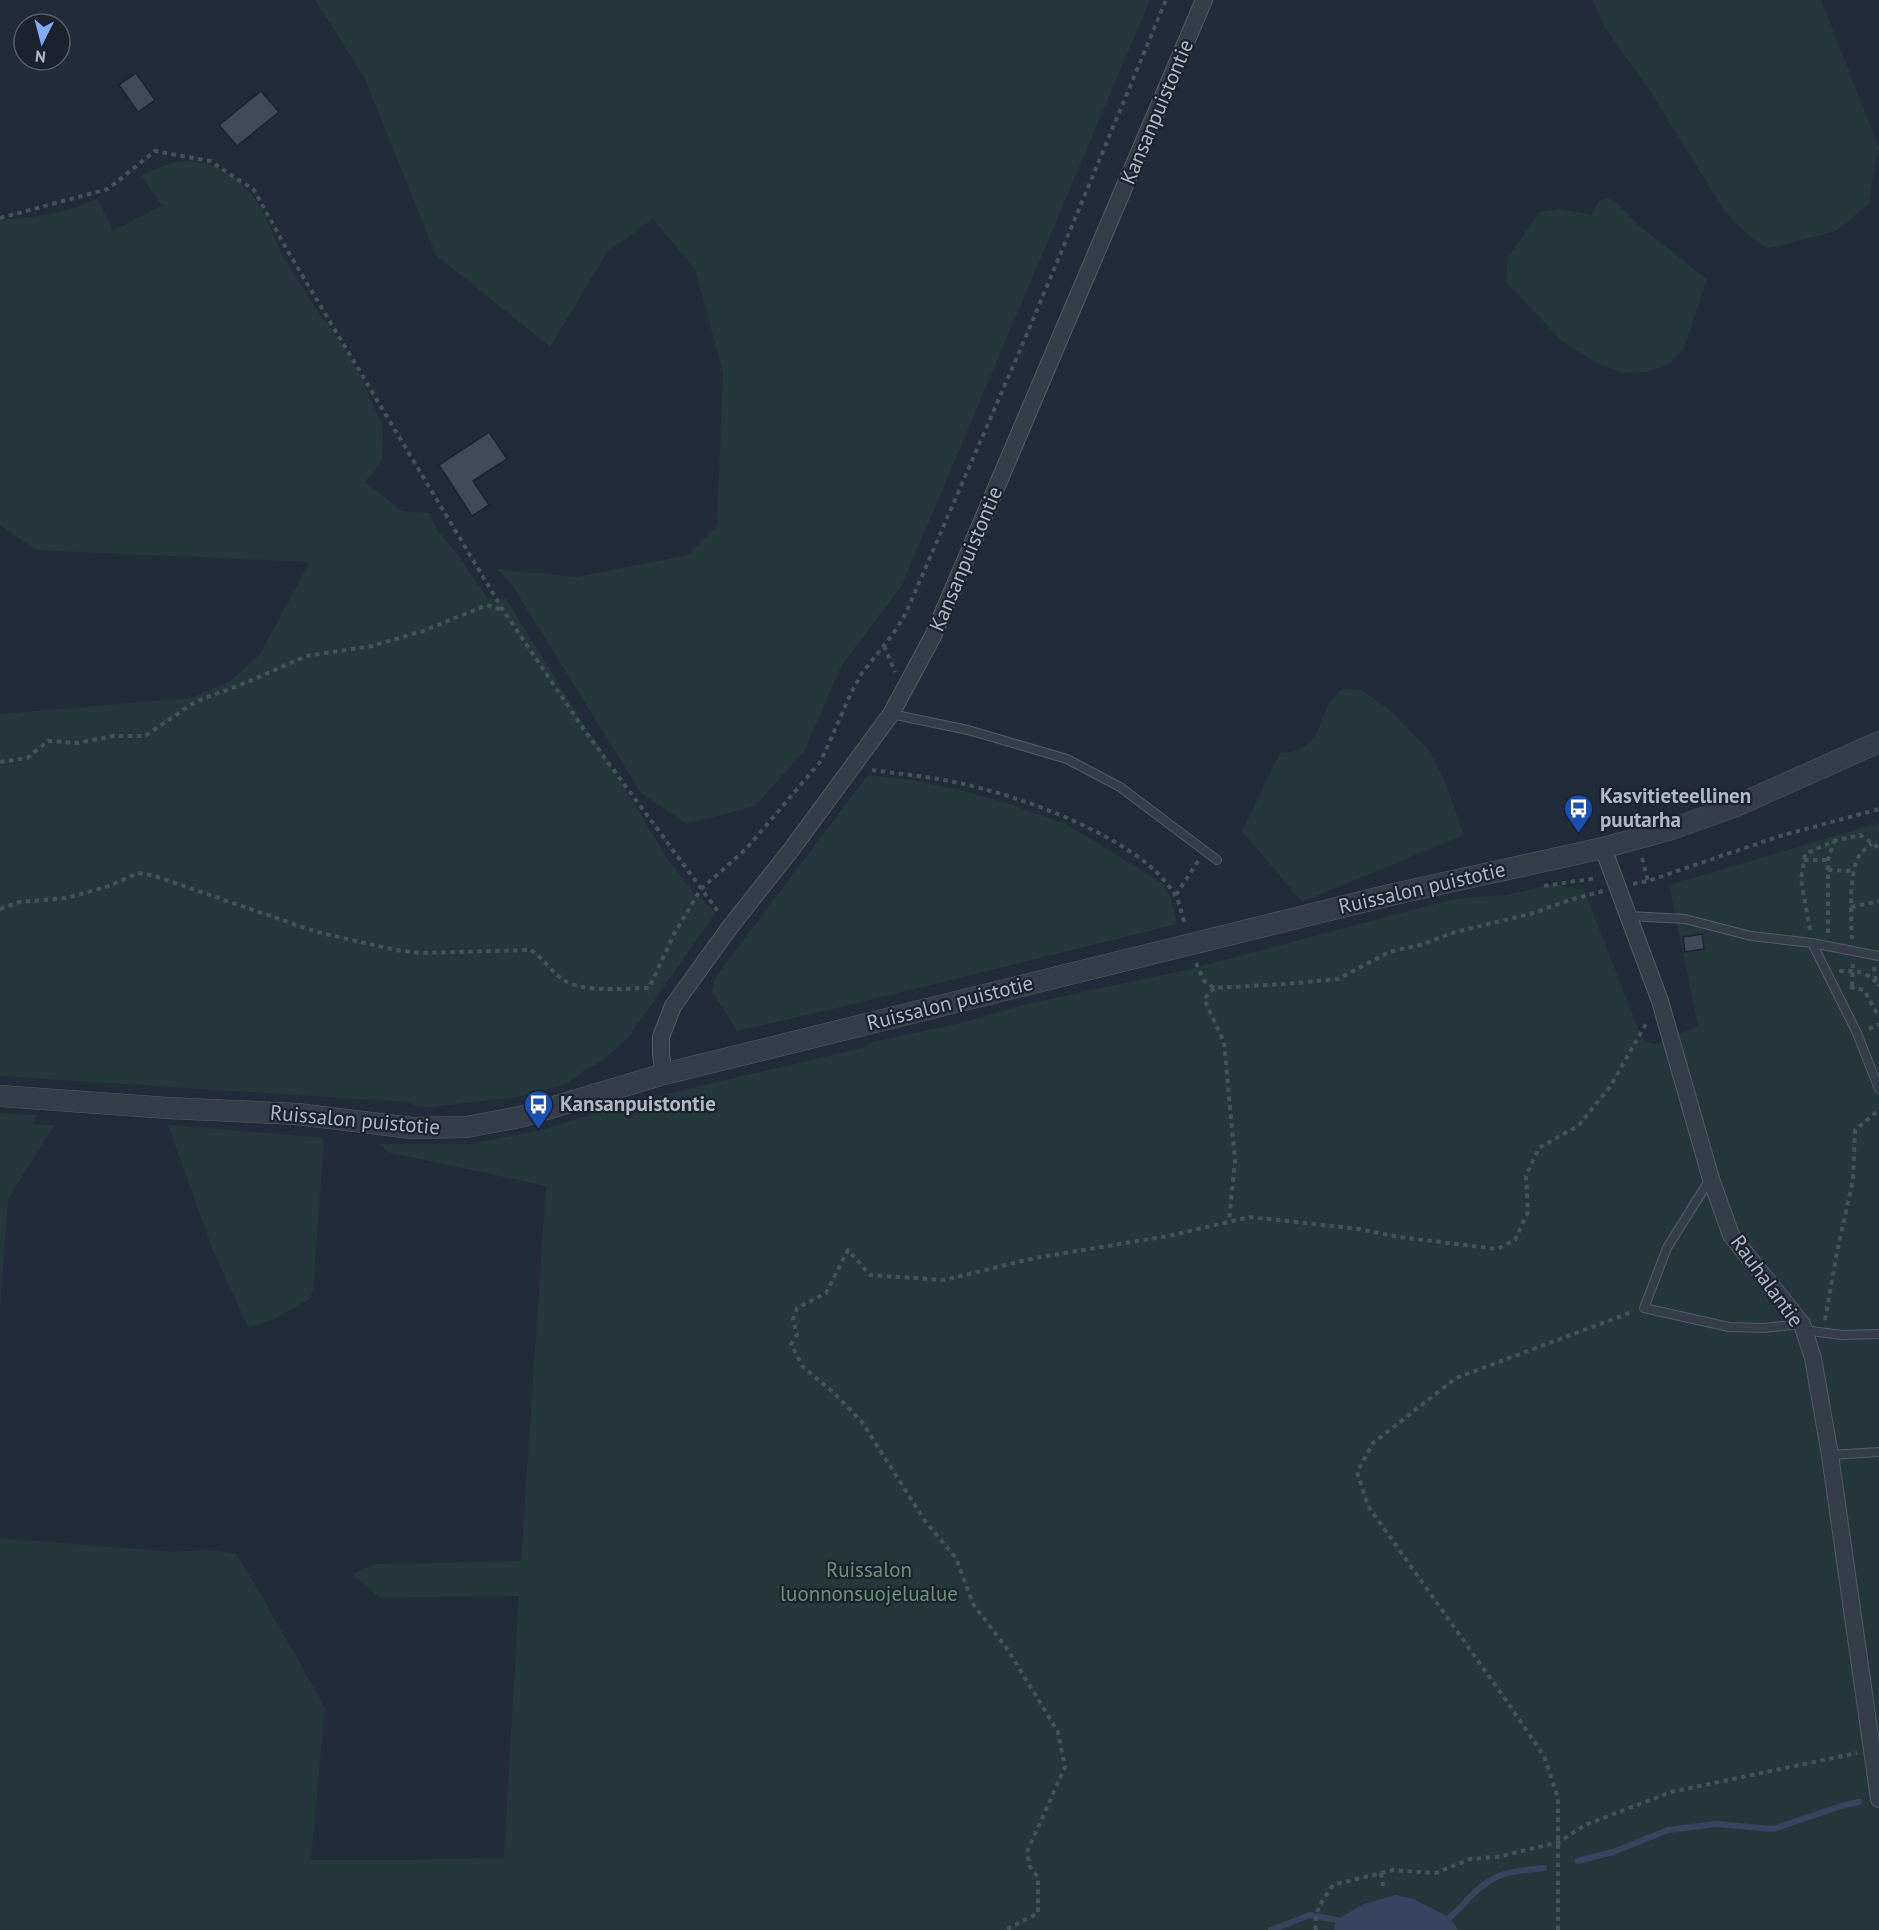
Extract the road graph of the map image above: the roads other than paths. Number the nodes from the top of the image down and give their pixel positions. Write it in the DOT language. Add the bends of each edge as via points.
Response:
graph roads {
  1 [pos="1204,0"];
  2 [pos="891,714"];
  3 [pos="1879,742"];
  4 [pos="1604,849"];
  5 [pos="1217,860"];
  6 [pos="1629,916"];
  7 [pos="1812,943"];
  8 [pos="1879,956"];
  9 [pos="664,1074"];
  10 [pos="1879,1089"];
  11 [pos="0,1096"];
  12 [pos="1711,1179"];
  13 [pos="1803,1327"];
  14 [pos="1879,1334"];
  15 [pos="1879,1452"];
  16 [pos="1830,1455"];
  17 [pos="1879,1799"];
  1 -- 2 [label="street, Kansanpuistontie" via="933,636"];
  2 -- 5 [label="lane" via="968,730 1067,759 1120,787"];
  2 -- 9 [label="street, Kansanpuistontie" via="673,1006 661,1037"];
  3 -- 4 [label="street, Ruissalon puistotie" via="1736,807"];
  4 -- 6 [label="street, Rauhalantie"];
  4 -- 9 [label="street, Ruissalon puistotie" via="1390,894"];
  6 -- 7 [label="lane" via="1685,919 1751,936"];
  6 -- 12 [label="street, Rauhalantie" via="1660,1002"];
  7 -- 8 [label="lane"];
  7 -- 10 [label="lane" via="1857,1033"];
  9 -- 11 [label="street, Ruissalon puistotie" via="520,1117 466,1127 412,1128 297,1114"];
  12 -- 13 [label="street, Rauhalantie" via="1731,1235"];
  12 -- 13 [label="lane" via="1667,1248 1644,1308 1729,1327"];
  13 -- 14 [label="lane" via="1842,1335"];
  13 -- 16 [label="street, Rauhalantie" via="1813,1358"];
  15 -- 16 [label="lane"];
  16 -- 17 [label="street, Rauhalantie"];
}
